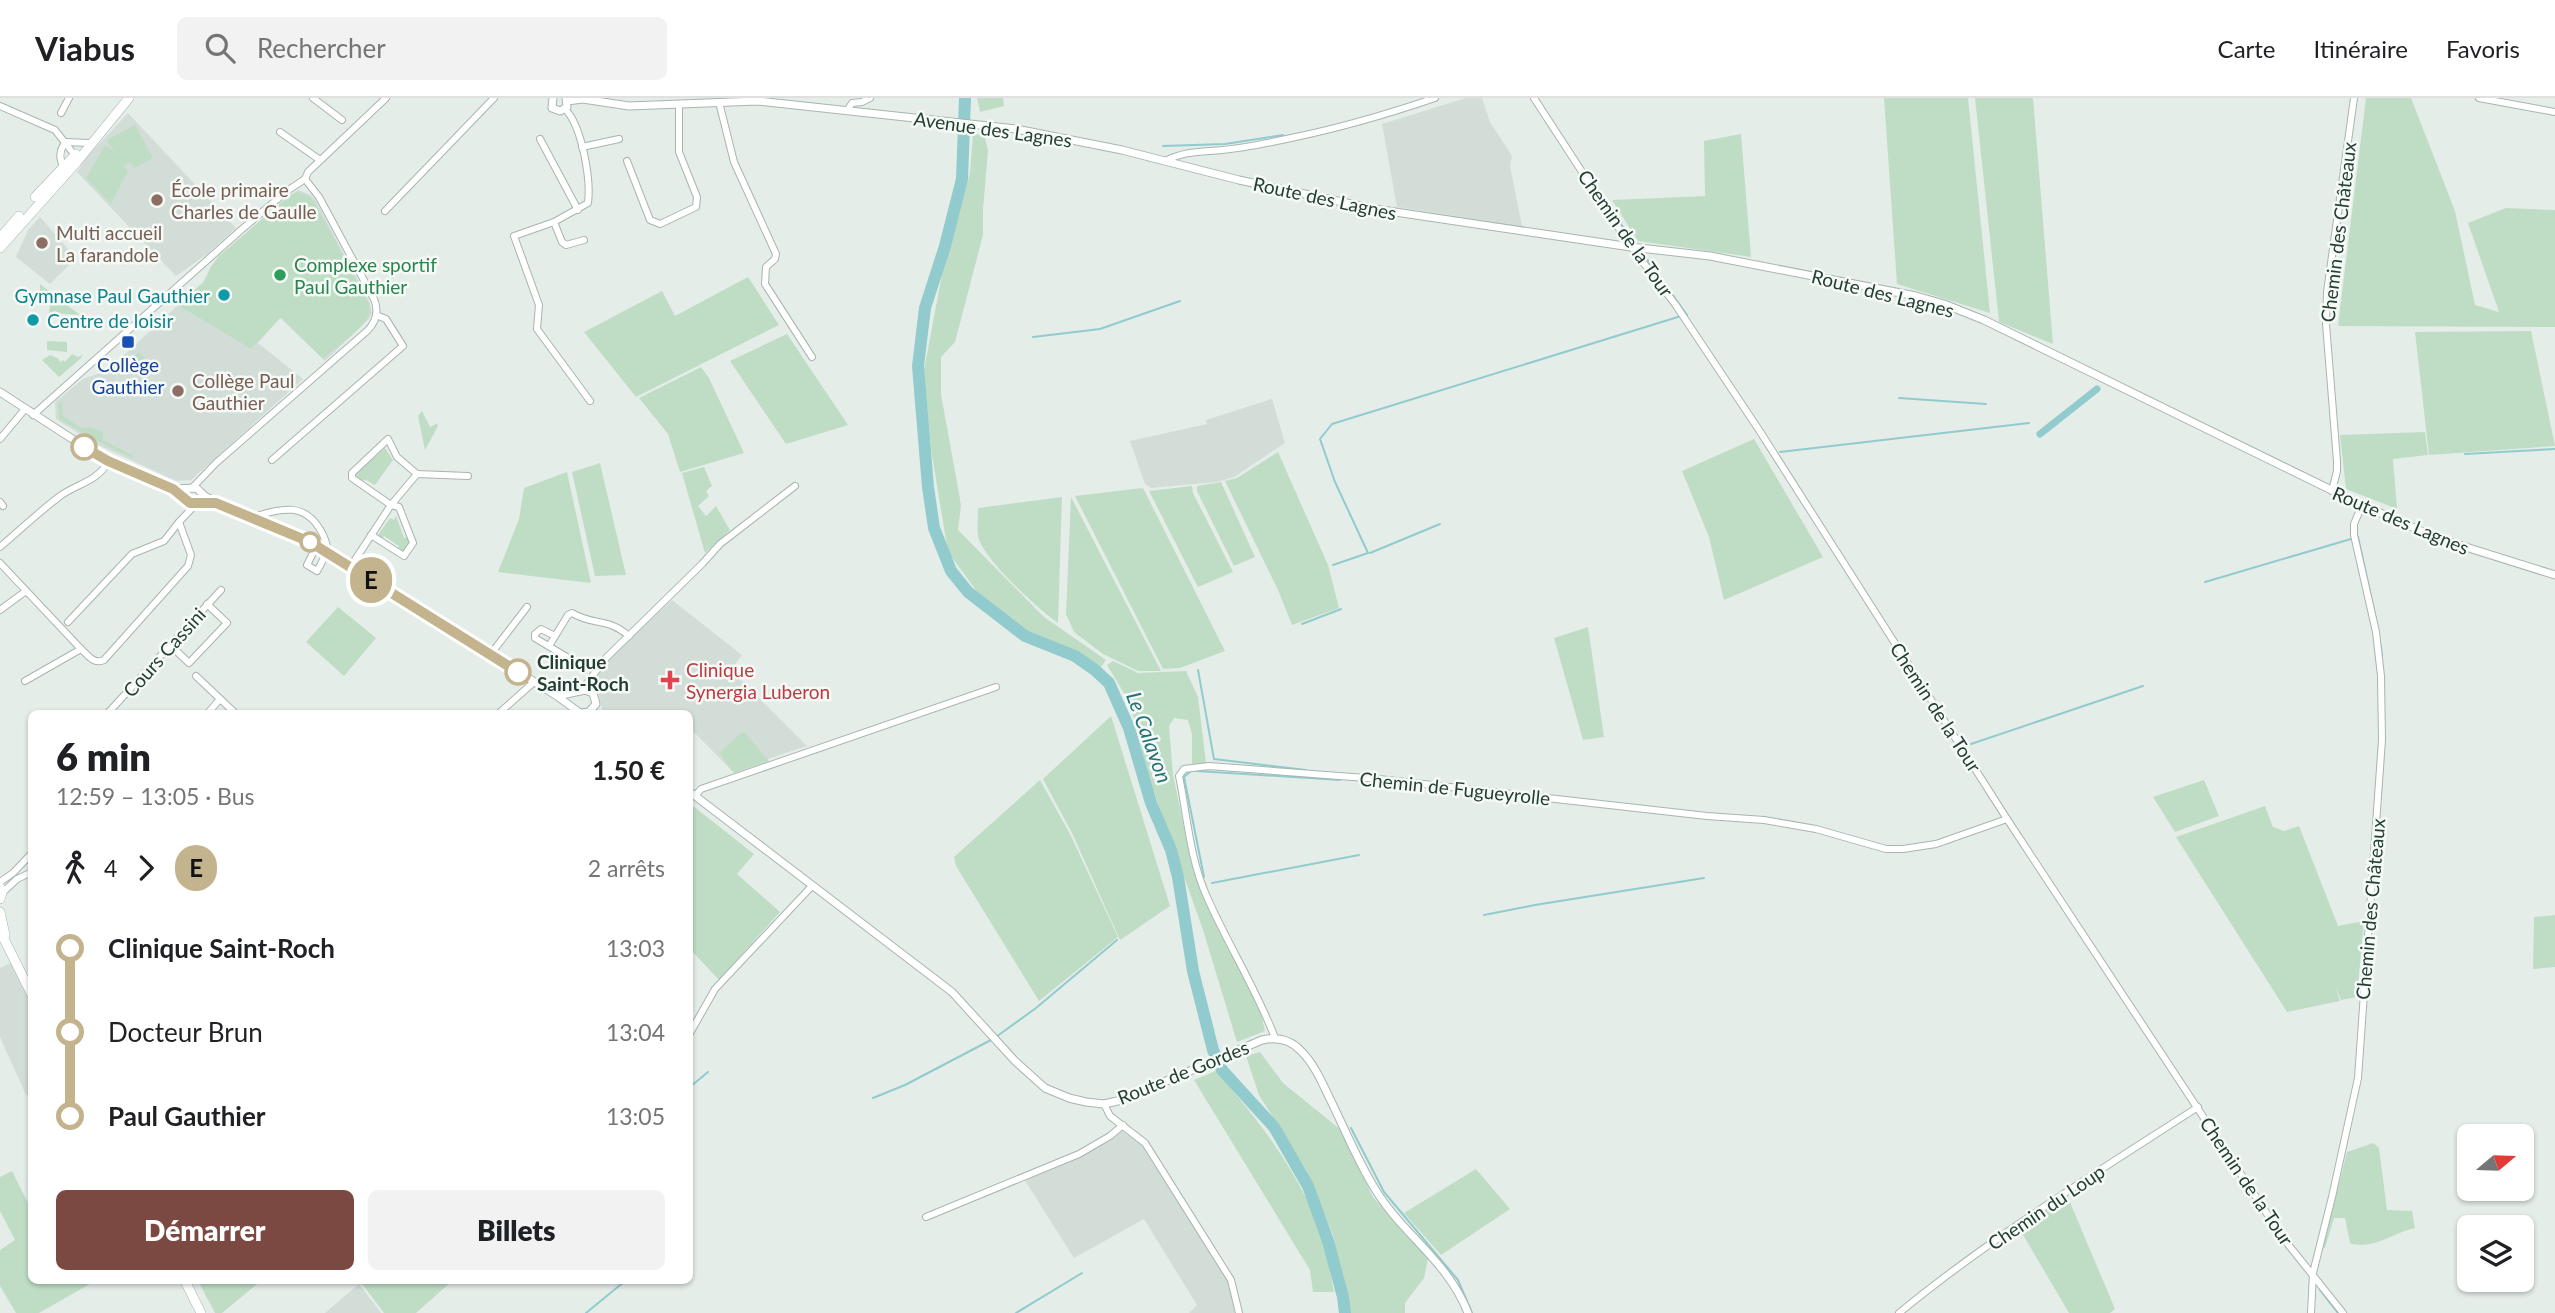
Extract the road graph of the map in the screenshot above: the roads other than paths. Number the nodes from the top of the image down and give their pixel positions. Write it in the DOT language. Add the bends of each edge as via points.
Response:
graph roads {
  1 [pos="69,98"];
  2 [pos="129,98"];
  3 [pos="313,98"];
  4 [pos="386,98"];
  5 [pos="494,98"];
  6 [pos="553,98"];
  7 [pos="870,98"];
  8 [pos="1436,98"];
  9 [pos="1534,98"];
  10 [pos="2354,98"];
  11 [pos="2479,98"];
  12 [pos="790,101"];
  13 [pos="719,102"];
  14 [pos="566,103"];
  15 [pos="679,104"];
  16 [pos="0,106"];
  17 [pos="847,111"];
  18 [pos="2555,112"];
  19 [pos="61,113"];
  20 [pos="342,120"];
  21 [pos="280,132"];
  22 [pos="540,139"];
  23 [pos="619,139"];
  24 [pos="93,141"];
  25 [pos="66,142"];
  26 [pos="582,147"];
  27 [pos="76,159"];
  28 [pos="320,160"];
  29 [pos="626,161"];
  30 [pos="1165,161"];
  31 [pos="65,170"];
  32 [pos="305,179"];
  33 [pos="578,209"];
  34 [pos="385,211"];
  35 [pos="554,222"];
  36 [pos="0,237"];
  37 [pos="584,240"];
  38 [pos="1631,247"];
  39 [pos="0,248"];
  40 [pos="376,315"];
  41 [pos="812,357"];
  42 [pos="0,392"];
  43 [pos="590,401"];
  44 [pos="25,410"];
  45 [pos="33,415"];
  46 [pos="0,439"];
  47 [pos="100,457"];
  48 [pos="272,460"];
  49 [pos="108,461"];
  50 [pos="97,474"];
  51 [pos="417,474"];
  52 [pos="468,476"];
  53 [pos="795,485"];
  54 [pos="2332,491"];
  55 [pos="194,496"];
  56 [pos="391,505"];
  57 [pos="2362,505"];
  58 [pos="253,517"];
  59 [pos="179,522"];
  60 [pos="371,535"];
  61 [pos="317,545"];
  62 [pos="0,547"];
  63 [pos="328,552"];
  64 [pos="0,563"];
  65 [pos="351,566"];
  66 [pos="2555,575"];
  67 [pos="220,590"];
  68 [pos="26,591"];
  69 [pos="207,604"];
  70 [pos="527,607"];
  71 [pos="0,610"];
  72 [pos="68,622"];
  73 [pos="555,636"];
  74 [pos="629,636"];
  75 [pos="170,645"];
  76 [pos="549,646"];
  77 [pos="81,649"];
  78 [pos="491,655"];
  79 [pos="570,659"];
  80 [pos="594,675"];
  81 [pos="196,676"];
  82 [pos="25,681"];
  83 [pos="534,682"];
  84 [pos="996,687"];
  85 [pos="579,692"];
  86 [pos="593,693"];
  87 [pos="557,696"];
  88 [pos="220,699"];
  89 [pos="596,704"];
  90 [pos="574,707"];
  91 [pos="111,710"];
  92 [pos="210,710"];
  93 [pos="232,710"];
  94 [pos="502,710"];
  95 [pos="577,710"];
  96 [pos="592,710"];
  97 [pos="597,710"];
  98 [pos="693,793"];
  99 [pos="693,795"];
  100 [pos="2007,819"];
  101 [pos="28,857"];
  102 [pos="28,874"];
  103 [pos="811,887"];
  104 [pos="0,890"];
  105 [pos="0,912"];
  106 [pos="0,931"];
  107 [pos="9,950"];
  108 [pos="28,987"];
  109 [pos="693,1028"];
  110 [pos="1275,1038"];
  111 [pos="1104,1104"];
  112 [pos="2198,1107"];
  113 [pos="1123,1125"];
  114 [pos="926,1217"];
  115 [pos="2313,1273"];
  116 [pos="186,1284"];
  117 [pos="201,1313"];
  118 [pos="1239,1313"];
  119 [pos="1468,1313"];
  120 [pos="1899,1313"];
  121 [pos="2311,1313"];
  122 [pos="2343,1313"];
  1 -- 19 [label="street"];
  2 -- 24 [label="main road"];
  3 -- 20 [label="street"];
  4 -- 28 [label="street"];
  5 -- 34 [label="street"];
  6 -- 14 [label="street" via="555,110 560,111"];
  7 -- 17 [label="street" via="852,103"];
  8 -- 30 [label="street" via="1293,138 1194,151"];
  9 -- 38 [label="street, Chemin de la Tour"];
  10 -- 54 [label="street, Chemin des Châteaux" via="2327,292 2337,461"];
  11 -- 18 [label="street"];
  12 -- 13 [label="street, Avenue des Lagnes"];
  12 -- 17 [label="street, Avenue des Lagnes"];
  13 -- 15 [label="street, Avenue des Lagnes"];
  13 -- 41 [label="street" via="734,162 776,254 766,267 765,284"];
  14 -- 15 [label="street, Avenue des Lagnes" via="583,99 629,106"];
  14 -- 26 [label="street"];
  15 -- 29 [label="street" via="682,165 697,197 696,207 654,223"];
  16 -- 25 [label="street" via="49,126"];
  17 -- 30 [label="street, Avenue des Lagnes" via="1044,134"];
  21 -- 28 [label="street"];
  22 -- 33 [label="street"];
  23 -- 26 [label="street"];
  24 -- 25 [label="street"];
  24 -- 27 [label="main road"];
  25 -- 27 [label="street"];
  25 -- 31 [label="street" via="60,152"];
  26 -- 33 [label="street" via="589,194 588,202"];
  27 -- 31 [label="main road"];
  28 -- 32 [label="street"];
  30 -- 38 [label="street, Route des Lagnes" via="1374,209"];
  31 -- 36 [label="main road"];
  31 -- 39 [label="main road"];
  32 -- 40 [label="street" via="374,299"];
  32 -- 45 [label="street"];
  33 -- 35 [label="street"];
  35 -- 37 [label="street" via="566,245"];
  35 -- 43 [label="street" via="514,236 539,305 537,329"];
  38 -- 54 [label="street, Route des Lagnes" via="1740,261 1944,304"];
  38 -- 100 [label="street, Chemin de la Tour" via="1678,308 1759,430"];
  40 -- 48 [label="street" via="386,319 403,346"];
  40 -- 55 [label="street" via="371,327 216,463"];
  42 -- 44 [label="street"];
  44 -- 45 [label="street"];
  44 -- 46 [label="street"];
  45 -- 47 [label="street"];
  47 -- 49 [label="street"];
  47 -- 50 [label="street"];
  49 -- 50 [label="street"];
  49 -- 55 [label="street"];
  50 -- 62 [label="street" via="57,498"];
  51 -- 52 [label="street"];
  51 -- 56 [label="street"];
  51 -- 56 [label="street" via="397,457 388,439 352,473 352,478"];
  53 -- 74 [label="street" via="720,544"];
  54 -- 57 [label="street, Route des Lagnes"];
  55 -- 58 [label="street"];
  55 -- 59 [label="street"];
  56 -- 60 [label="street"];
  56 -- 60 [label="street" via="399,507 413,543 404,556"];
  57 -- 66 [label="street, Route des Lagnes" via="2437,538"];
  57 -- 115 [label="street, Chemin des Châteaux" via="2354,535 2381,676 2375,862 2358,1078"];
  58 -- 61 [label="street"];
  58 -- 63 [label="street" via="286,509 304,512 319,527"];
  59 -- 72 [label="street" via="164,541 132,554"];
  59 -- 77 [label="street" via="191,555 188,566 104,660 95,662"];
  60 -- 65 [label="street"];
  61 -- 63 [label="street"];
  61 -- 63 [label="street" via="307,565 317,571"];
  63 -- 65 [label="street"];
  64 -- 68 [label="street"];
  65 -- 78 [label="street"];
  67 -- 69 [label="street, Cours Cassini"];
  68 -- 71 [label="street"];
  68 -- 77 [label="street"];
  69 -- 75 [label="street, Cours Cassini"];
  69 -- 75 [label="street" via="227,623 189,663"];
  70 -- 78 [label="street"];
  73 -- 74 [label="street" via="572,613 584,620 613,624"];
  73 -- 76 [label="street"];
  73 -- 76 [label="street" via="541,629 535,634"];
  74 -- 80 [label="street"];
  75 -- 91 [label="street, Cours Cassini"];
  76 -- 79 [label="street"];
  77 -- 82 [label="street"];
  78 -- 83 [label="street"];
  80 -- 85 [label="street"];
  80 -- 86 [label="street"];
  81 -- 88 [label="street"];
  83 -- 87 [label="street"];
  83 -- 94 [label="street"];
  84 -- 98 [label="street"];
  85 -- 86 [label="street"];
  85 -- 87 [label="street"];
  85 -- 90 [label="street"];
  86 -- 89 [label="street"];
  87 -- 90 [label="street"];
  88 -- 92 [label="street"];
  88 -- 93 [label="street"];
  89 -- 96 [label="street"];
  89 -- 97 [label="street"];
  90 -- 95 [label="street"];
  99 -- 103 [label="street, Route de Gordes"];
  100 -- 110 [label="street, Chemin de Fugueyrolle" via="1936,844 1886,849 1764,820 1379,779 1209,766 1184,769 1179,776 1206,896 1265,1009"];
  100 -- 112 [label="street, Chemin de la Tour"];
  101 -- 104 [label="street"];
  102 -- 104 [label="street"];
  103 -- 109 [label="street" via="715,989"];
  103 -- 111 [label="street, Route de Gordes" via="952,992 1045,1087 1069,1098"];
  105 -- 107 [label="main road"];
  106 -- 107 [label="main road"];
  107 -- 108 [label="main road"];
  110 -- 111 [label="street, Route de Gordes"];
  110 -- 119 [label="street, Route de Gordes" via="1296,1045 1310,1060 1375,1189 1437,1261"];
  111 -- 113 [label="street" via="1110,1116"];
  112 -- 115 [label="street, Chemin de la Tour" via="2283,1238"];
  112 -- 120 [label="street, Chemin du Loup" via="2019,1223"];
  113 -- 114 [label="street" via="1079,1154"];
  113 -- 118 [label="street" via="1145,1143 1231,1280"];
  115 -- 121 [label="street, Chemin des Châteaux"];
  115 -- 122 [label="street, Chemin de la Tour"];
  116 -- 117 [label="main road"];
}
